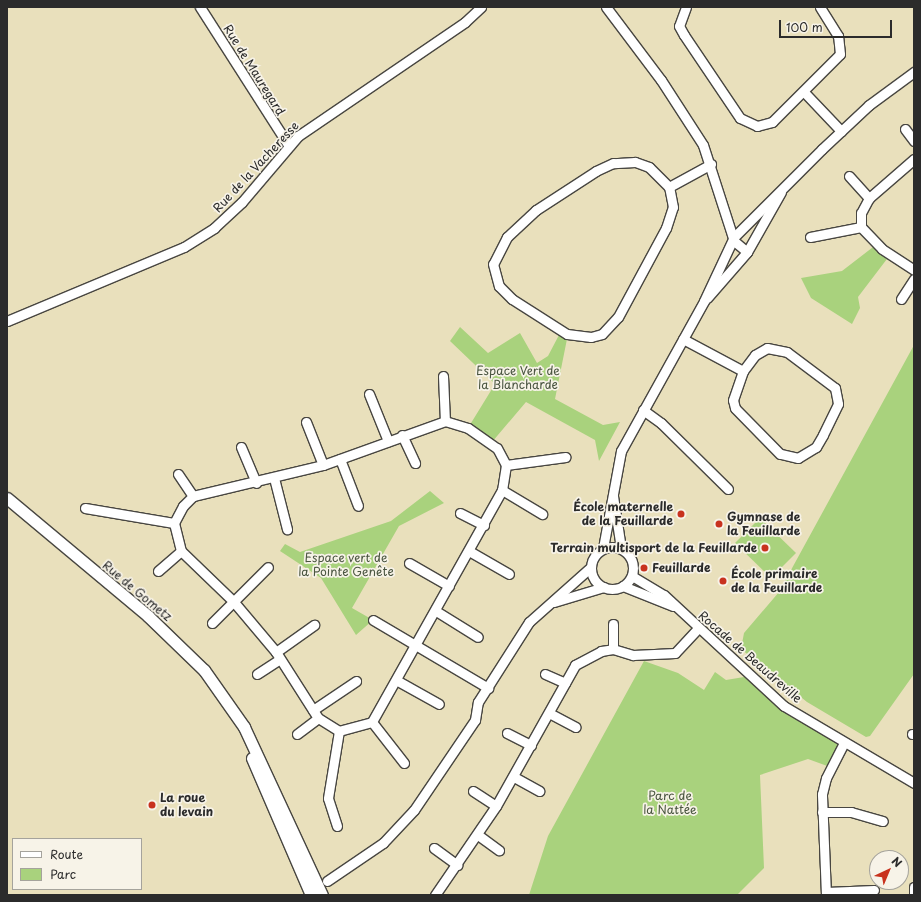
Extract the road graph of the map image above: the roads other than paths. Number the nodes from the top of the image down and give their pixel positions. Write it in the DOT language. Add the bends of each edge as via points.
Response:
graph roads {
  1 [pos="200,7"];
  2 [pos="481,7"];
  3 [pos="606,7"];
  4 [pos="686,7"];
  5 [pos="820,7"];
  6 [pos="914,72"];
  7 [pos="804,92"];
  8 [pos="905,129"];
  9 [pos="841,131"];
  10 [pos="914,141"];
  11 [pos="290,146"];
  12 [pos="711,164"];
  13 [pos="912,165"];
  14 [pos="849,176"];
  15 [pos="669,187"];
  16 [pos="784,188"];
  17 [pos="869,198"];
  18 [pos="728,215"];
  19 [pos="747,222"];
  20 [pos="861,227"];
  21 [pos="734,237"];
  22 [pos="810,237"];
  23 [pos="747,252"];
  24 [pos="914,270"];
  25 [pos="914,280"];
  26 [pos="901,299"];
  27 [pos="704,301"];
  28 [pos="7,320"];
  29 [pos="683,339"];
  30 [pos="743,371"];
  31 [pos="443,376"];
  32 [pos="369,394"];
  33 [pos="643,410"];
  34 [pos="445,421"];
  35 [pos="306,422"];
  36 [pos="402,435"];
  37 [pos="388,441"];
  38 [pos="241,447"];
  39 [pos="565,457"];
  40 [pos="340,459"];
  41 [pos="415,463"];
  42 [pos="323,465"];
  43 [pos="506,465"];
  44 [pos="178,474"];
  45 [pos="274,478"];
  46 [pos="256,483"];
  47 [pos="612,485"];
  48 [pos="728,489"];
  49 [pos="502,490"];
  50 [pos="193,496"];
  51 [pos="8,499"];
  52 [pos="358,506"];
  53 [pos="86,508"];
  54 [pos="460,513"];
  55 [pos="542,514"];
  56 [pos="174,523"];
  57 [pos="484,525"];
  58 [pos="288,529"];
  59 [pos="603,548"];
  60 [pos="621,548"];
  61 [pos="181,551"];
  62 [pos="469,551"];
  63 [pos="409,562"];
  64 [pos="268,567"];
  65 [pos="591,567"];
  66 [pos="158,571"];
  67 [pos="509,574"];
  68 [pos="632,576"];
  69 [pos="449,586"];
  70 [pos="622,586"];
  71 [pos="604,587"];
  72 [pos="233,601"];
  73 [pos="551,603"];
  74 [pos="675,607"];
  75 [pos="436,612"];
  76 [pos="373,620"];
  77 [pos="212,623"];
  78 [pos="614,624"];
  79 [pos="314,625"];
  80 [pos="698,628"];
  81 [pos="478,636"];
  82 [pos="417,646"];
  83 [pos="613,649"];
  84 [pos="278,656"];
  85 [pos="257,674"];
  86 [pos="545,674"];
  87 [pos="396,680"];
  88 [pos="356,681"];
  89 [pos="565,683"];
  90 [pos="488,688"];
  91 [pos="439,704"];
  92 [pos="549,713"];
  93 [pos="315,714"];
  94 [pos="372,722"];
  95 [pos="575,727"];
  96 [pos="339,731"];
  97 [pos="507,733"];
  98 [pos="297,734"];
  99 [pos="844,743"];
  100 [pos="531,745"];
  101 [pos="404,764"];
  102 [pos="514,777"];
  103 [pos="914,783"];
  104 [pos="473,791"];
  105 [pos="539,791"];
  106 [pos="496,806"];
  107 [pos="822,812"];
  108 [pos="883,821"];
  109 [pos="337,826"];
  110 [pos="478,835"];
  111 [pos="434,848"];
  112 [pos="499,850"];
  113 [pos="300,859"];
  114 [pos="458,864"];
  115 [pos="327,880"];
  116 [pos="914,887"];
  117 [pos="874,890"];
  118 [pos="826,894"];
  119 [pos="311,895"];
  120 [pos="322,895"];
  121 [pos="435,895"];
  122 [pos="914,895"];
  1 -- 11 [label="street, Rue de Mauregard"];
  2 -- 11 [label="street, Rue de la Vacheresse" via="454,30 319,120"];
  3 -- 12 [label="street" via="661,80 703,145"];
  4 -- 7 [label="street" via="679,26 740,118 748,124 772,122"];
  5 -- 7 [label="street" via="838,36 840,54"];
  6 -- 9 [label="street"];
  7 -- 9 [label="street"];
  8 -- 10 [label="street"];
  9 -- 16 [label="street"];
  11 -- 28 [label="street, Rue de la Vacheresse" via="242,202 214,228 184,247"];
  12 -- 15 [label="street"];
  12 -- 18 [label="street"];
  13 -- 17 [label="street"];
  14 -- 17 [label="street"];
  15 -- 15 [label="street" via="673,207 666,228 618,317 602,334 591,337 567,334 512,299 499,286 494,264 507,237 536,210 596,171 614,163 635,162 655,171"];
  16 -- 19 [label="street"];
  16 -- 23 [label="street"];
  17 -- 20 [label="street" via="862,213"];
  18 -- 19 [label="street"];
  18 -- 21 [label="street"];
  19 -- 21 [label="street"];
  20 -- 22 [label="street"];
  20 -- 24 [label="street" via="882,249"];
  21 -- 23 [label="street"];
  21 -- 27 [label="street"];
  23 -- 27 [label="street"];
  25 -- 26 [label="street"];
  27 -- 29 [label="street"];
  29 -- 30 [label="street"];
  29 -- 33 [label="street"];
  30 -- 30 [label="street" via="761,350 774,348 788,352 831,382 838,404 816,447 798,458 780,454 740,415 733,400"];
  31 -- 34 [label="street"];
  32 -- 37 [label="street"];
  33 -- 47 [label="street" via="621,451"];
  33 -- 48 [label="street" via="661,423"];
  34 -- 36 [label="street"];
  34 -- 43 [label="street" via="456,422 492,442"];
  35 -- 42 [label="street"];
  36 -- 37 [label="street"];
  36 -- 41 [label="street"];
  37 -- 40 [label="street"];
  38 -- 46 [label="street"];
  39 -- 43 [label="street"];
  40 -- 42 [label="street"];
  40 -- 52 [label="street"];
  42 -- 45 [label="street"];
  43 -- 49 [label="street"];
  44 -- 50 [label="street"];
  45 -- 46 [label="street"];
  45 -- 58 [label="street"];
  46 -- 50 [label="street"];
  47 -- 59 [label="street"];
  47 -- 60 [label="street"];
  49 -- 55 [label="street"];
  49 -- 57 [label="street"];
  50 -- 56 [label="street" via="183,506"];
  51 -- 113 [label="main road, Rue de Gometz" via="183,648 234,713"];
  53 -- 56 [label="street"];
  54 -- 57 [label="street"];
  56 -- 61 [label="street"];
  57 -- 62 [label="street"];
  59 -- 60 [label="street"];
  59 -- 65 [label="street" via="594,556"];
  60 -- 68 [label="street" via="633,563"];
  61 -- 66 [label="street"];
  61 -- 72 [label="street"];
  62 -- 67 [label="street"];
  62 -- 69 [label="street"];
  63 -- 69 [label="street"];
  64 -- 72 [label="street"];
  65 -- 71 [label="street" via="594,579"];
  65 -- 73 [label="street"];
  68 -- 70 [label="street"];
  68 -- 74 [label="street, Rocade de Beaudreville" via="664,595"];
  69 -- 75 [label="street"];
  70 -- 71 [label="street"];
  70 -- 74 [label="street, Rocade de Beaudreville"];
  71 -- 73 [label="street"];
  72 -- 77 [label="street"];
  72 -- 84 [label="street"];
  73 -- 90 [label="street" via="529,622"];
  74 -- 80 [label="street, Rocade de Beaudreville"];
  75 -- 81 [label="street"];
  75 -- 82 [label="street"];
  76 -- 82 [label="street"];
  78 -- 83 [label="street"];
  79 -- 84 [label="street"];
  80 -- 83 [label="street" via="675,654 633,655"];
  80 -- 99 [label="street, Rocade de Beaudreville" via="784,706"];
  82 -- 87 [label="street"];
  82 -- 90 [label="street"];
  83 -- 89 [label="street" via="586,656 574,665"];
  84 -- 85 [label="street"];
  84 -- 93 [label="street"];
  86 -- 89 [label="street"];
  87 -- 91 [label="street"];
  87 -- 94 [label="street"];
  88 -- 93 [label="street"];
  89 -- 92 [label="street"];
  90 -- 115 [label="street" via="475,709 478,715 475,720 414,810 383,843"];
  92 -- 95 [label="street"];
  92 -- 100 [label="street"];
  93 -- 96 [label="street"];
  93 -- 98 [label="street"];
  94 -- 96 [label="street"];
  94 -- 101 [label="street"];
  96 -- 109 [label="street" via="328,798"];
  97 -- 100 [label="street"];
  99 -- 103 [label="street, Rocade de Beaudreville"];
  99 -- 107 [label="street" via="826,778"];
  100 -- 102 [label="street"];
  102 -- 105 [label="street"];
  102 -- 106 [label="street"];
  104 -- 106 [label="street"];
  106 -- 110 [label="street"];
  107 -- 108 [label="street" via="851,812"];
  107 -- 118 [label="street"];
  110 -- 112 [label="street"];
  110 -- 114 [label="street"];
  111 -- 114 [label="street"];
  113 -- 119 [label="main road, Rue de Gometz"];
  113 -- 120 [label="main road, Rue de Gometz"];
  114 -- 121 [label="street"];
  116 -- 122 [label="street"];
  117 -- 118 [label="street"];
}
